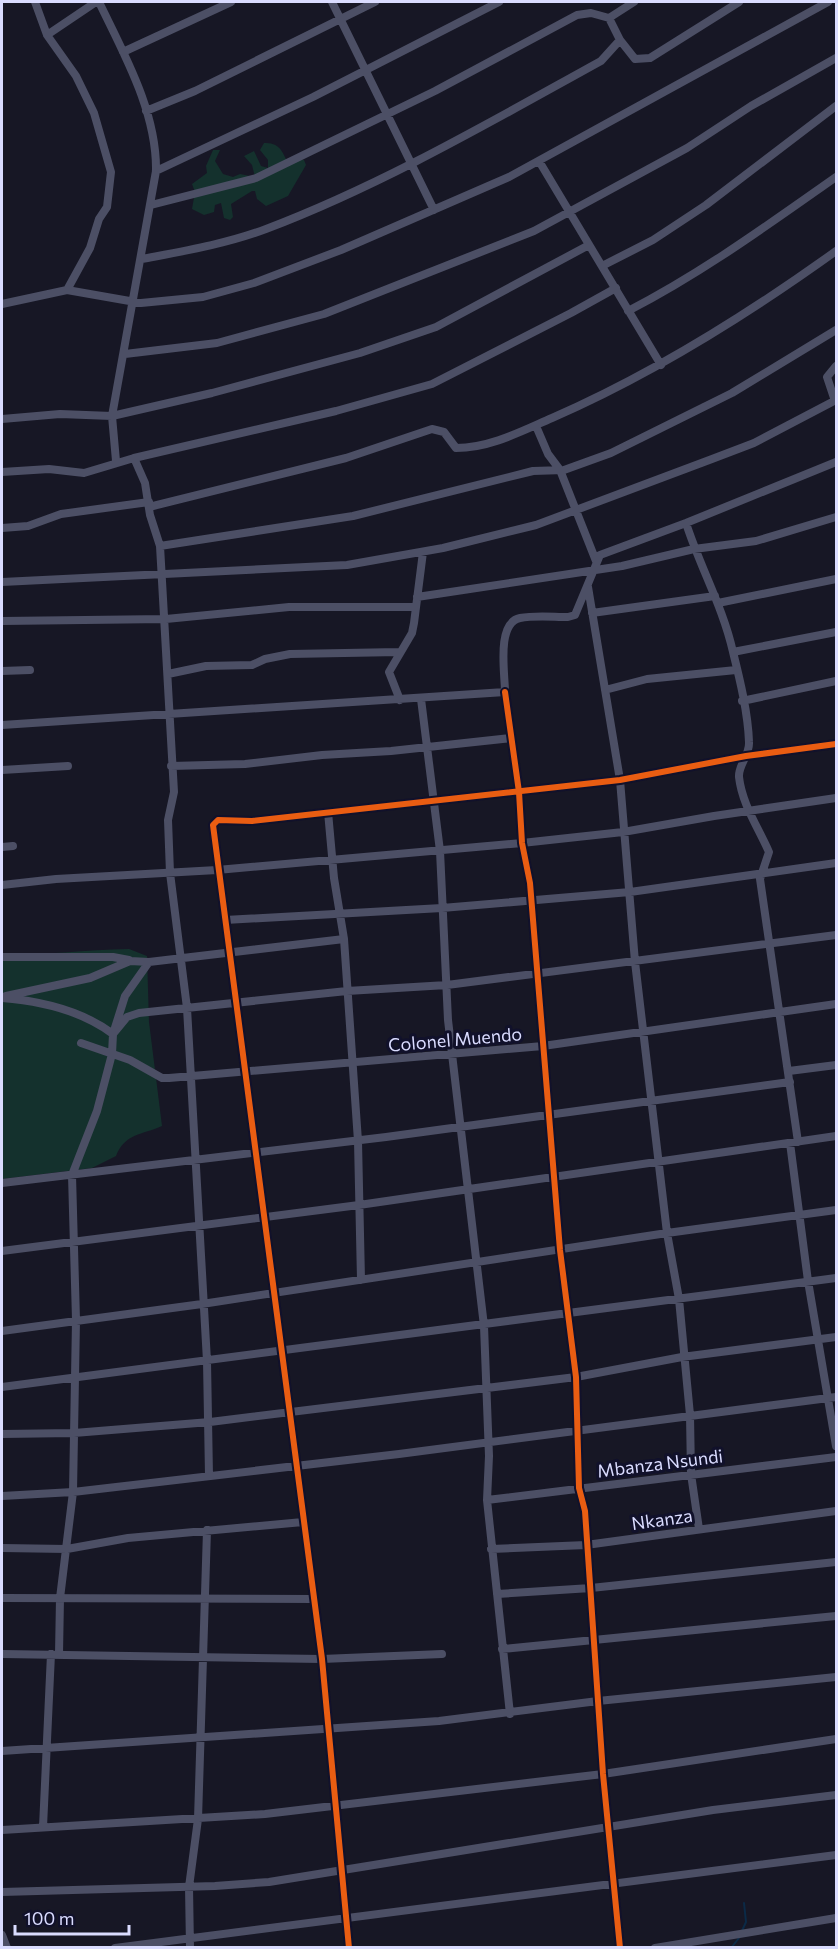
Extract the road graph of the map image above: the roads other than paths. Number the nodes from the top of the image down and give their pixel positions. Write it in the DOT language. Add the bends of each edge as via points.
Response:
graph roads {
  1 [pos="35,2"];
  2 [pos="97,2"];
  3 [pos="231,2"];
  4 [pos="332,2"];
  5 [pos="375,2"];
  6 [pos="499,2"];
  7 [pos="634,2"];
  8 [pos="739,2"];
  9 [pos="828,2"];
  10 [pos="609,18"];
  11 [pos="340,19"];
  12 [pos="47,35"];
  13 [pos="620,40"];
  14 [pos="123,52"];
  15 [pos="837,58"];
  16 [pos="365,69"];
  17 [pos="837,106"];
  18 [pos="147,111"];
  19 [pos="387,114"];
  20 [pos="411,162"];
  21 [pos="539,162"];
  22 [pos="156,171"];
  23 [pos="837,177"];
  24 [pos="151,205"];
  25 [pos="434,210"];
  26 [pos="570,213"];
  27 [pos="589,245"];
  28 [pos="837,251"];
  29 [pos="142,259"];
  30 [pos="603,266"];
  31 [pos="616,288"];
  32 [pos="67,290"];
  33 [pos="133,303"];
  34 [pos="2,304"];
  35 [pos="628,311"];
  36 [pos="837,330"];
  37 [pos="125,354"];
  38 [pos="661,365"];
  39 [pos="837,366"];
  40 [pos="836,401"];
  41 [pos="112,416"];
  42 [pos="2,419"];
  43 [pos="536,426"];
  44 [pos="134,458"];
  45 [pos="116,461"];
  46 [pos="837,462"];
  47 [pos="560,470"];
  48 [pos="2,472"];
  49 [pos="149,504"];
  50 [pos="577,510"];
  51 [pos="837,517"];
  52 [pos="686,523"];
  53 [pos="2,528"];
  54 [pos="160,546"];
  55 [pos="694,549"];
  56 [pos="423,552"];
  57 [pos="596,561"];
  58 [pos="592,570"];
  59 [pos="164,576"];
  60 [pos="837,579"];
  61 [pos="2,582"];
  62 [pos="588,584"];
  63 [pos="417,597"];
  64 [pos="717,600"];
  65 [pos="416,607"];
  66 [pos="592,613"];
  67 [pos="166,619"];
  68 [pos="2,621"];
  69 [pos="837,632"];
  70 [pos="399,652"];
  71 [pos="733,652"];
  72 [pos="30,670"];
  73 [pos="736,670"];
  74 [pos="2,671"];
  75 [pos="168,674"];
  76 [pos="837,681"];
  77 [pos="605,690"];
  78 [pos="505,692"];
  79 [pos="422,699"];
  80 [pos="400,700"];
  81 [pos="742,701"];
  82 [pos="168,715"];
  83 [pos="2,725"];
  84 [pos="511,738"];
  85 [pos="837,744"];
  86 [pos="427,746"];
  87 [pos="746,756"];
  88 [pos="68,766"];
  89 [pos="171,766"];
  90 [pos="2,770"];
  91 [pos="620,780"];
  92 [pos="519,792"];
  93 [pos="837,798"];
  94 [pos="435,801"];
  95 [pos="328,812"];
  96 [pos="752,812"];
  97 [pos="623,832"];
  98 [pos="522,843"];
  99 [pos="13,846"];
  100 [pos="2,847"];
  101 [pos="440,851"];
  102 [pos="331,859"];
  103 [pos="837,863"];
  104 [pos="217,870"];
  105 [pos="170,873"];
  106 [pos="760,874"];
  107 [pos="2,885"];
  108 [pos="630,892"];
  109 [pos="532,900"];
  110 [pos="442,908"];
  111 [pos="340,913"];
  112 [pos="225,920"];
  113 [pos="837,935"];
  114 [pos="344,939"];
  115 [pos="771,946"];
  116 [pos="229,952"];
  117 [pos="2,957"];
  118 [pos="180,957"];
  119 [pos="130,960"];
  120 [pos="149,962"];
  121 [pos="634,962"];
  122 [pos="537,972"];
  123 [pos="447,985"];
  124 [pos="346,991"];
  125 [pos="2,997"];
  126 [pos="236,1002"];
  127 [pos="837,1004"];
  128 [pos="188,1008"];
  129 [pos="780,1014"];
  130 [pos="113,1034"];
  131 [pos="643,1034"];
  132 [pos="81,1042"];
  133 [pos="543,1046"];
  134 [pos="112,1054"];
  135 [pos="452,1056"];
  136 [pos="351,1062"];
  137 [pos="837,1065"];
  138 [pos="245,1071"];
  139 [pos="789,1071"];
  140 [pos="191,1076"];
  141 [pos="790,1082"];
  142 [pos="651,1100"];
  143 [pos="548,1114"];
  144 [pos="462,1127"];
  145 [pos="837,1136"];
  146 [pos="358,1141"];
  147 [pos="794,1142"];
  148 [pos="255,1153"];
  149 [pos="195,1161"];
  150 [pos="659,1162"];
  151 [pos="72,1175"];
  152 [pos="556,1175"];
  153 [pos="2,1183"];
  154 [pos="470,1189"];
  155 [pos="359,1205"];
  156 [pos="837,1210"];
  157 [pos="799,1214"];
  158 [pos="264,1218"];
  159 [pos="199,1225"];
  160 [pos="668,1233"];
  161 [pos="72,1240"];
  162 [pos="560,1250"];
  163 [pos="2,1251"];
  164 [pos="477,1263"];
  165 [pos="837,1278"];
  166 [pos="361,1280"];
  167 [pos="808,1281"];
  168 [pos="273,1293"];
  169 [pos="679,1299"];
  170 [pos="202,1304"];
  171 [pos="570,1314"];
  172 [pos="76,1320"];
  173 [pos="484,1326"];
  174 [pos="2,1330"];
  175 [pos="837,1337"];
  176 [pos="818,1340"];
  177 [pos="282,1351"];
  178 [pos="682,1357"];
  179 [pos="207,1360"];
  180 [pos="576,1377"];
  181 [pos="76,1379"];
  182 [pos="2,1387"];
  183 [pos="488,1387"];
  184 [pos="832,1397"];
  185 [pos="289,1411"];
  186 [pos="690,1415"];
  187 [pos="210,1422"];
  188 [pos="74,1432"];
  189 [pos="578,1432"];
  190 [pos="2,1434"];
  191 [pos="488,1443"];
  192 [pos="837,1446"];
  193 [pos="837,1456"];
  194 [pos="297,1465"];
  195 [pos="691,1474"];
  196 [pos="209,1476"];
  197 [pos="579,1488"];
  198 [pos="73,1492"];
  199 [pos="2,1496"];
  200 [pos="487,1500"];
  201 [pos="837,1510"];
  202 [pos="303,1522"];
  203 [pos="699,1528"];
  204 [pos="207,1530"];
  205 [pos="586,1545"];
  206 [pos="2,1548"];
  207 [pos="67,1549"];
  208 [pos="491,1549"];
  209 [pos="837,1562"];
  210 [pos="591,1588"];
  211 [pos="496,1594"];
  212 [pos="2,1598"];
  213 [pos="60,1598"];
  214 [pos="206,1599"];
  215 [pos="314,1599"];
  216 [pos="837,1616"];
  217 [pos="593,1642"];
  218 [pos="502,1649"];
  219 [pos="2,1654"];
  220 [pos="55,1654"];
  221 [pos="442,1654"];
  222 [pos="203,1657"];
  223 [pos="322,1659"];
  224 [pos="837,1677"];
  225 [pos="598,1701"];
  226 [pos="510,1714"];
  227 [pos="329,1728"];
  228 [pos="201,1739"];
  229 [pos="837,1739"];
  230 [pos="48,1750"];
  231 [pos="2,1751"];
  232 [pos="603,1774"];
  233 [pos="837,1795"];
  234 [pos="336,1805"];
  235 [pos="198,1819"];
  236 [pos="43,1827"];
  237 [pos="608,1827"];
  238 [pos="2,1830"];
  239 [pos="837,1855"];
  240 [pos="342,1871"];
  241 [pos="613,1885"];
  242 [pos="189,1887"];
  243 [pos="2,1892"];
  244 [pos="837,1918"];
  245 [pos="347,1920"];
  246 [pos="2,1935"];
  247 [pos="190,1937"];
  248 [pos="7,1947"];
  249 [pos="116,1947"];
  250 [pos="190,1947"];
  251 [pos="349,1947"];
  252 [pos="620,1947"];
  253 [pos="655,1947"];
  1 -- 12 [label="street"];
  2 -- 12 [label="street"];
  2 -- 14 [label="street"];
  3 -- 14 [label="street"];
  4 -- 11 [label="street"];
  5 -- 11 [label="street"];
  6 -- 16 [label="street"];
  7 -- 10 [label="street"];
  8 -- 13 [label="street" via="650,58 635,59"];
  9 -- 21 [label="street"];
  10 -- 13 [label="street"];
  10 -- 19 [label="street" via="591,12 577,15"];
  11 -- 16 [label="street"];
  11 -- 18 [label="street"];
  12 -- 32 [label="street" via="76,76 94,113 111,172 107,207"];
  13 -- 20 [label="street" via="600,60"];
  14 -- 18 [label="street"];
  15 -- 26 [label="street"];
  16 -- 19 [label="street"];
  16 -- 22 [label="street"];
  17 -- 30 [label="street" via="706,205 653,240"];
  18 -- 22 [label="street" via="157,144"];
  19 -- 20 [label="street"];
  19 -- 24 [label="street" via="256,178"];
  20 -- 25 [label="street"];
  20 -- 29 [label="street" via="266,229 201,248"];
  21 -- 25 [label="street"];
  21 -- 26 [label="street"];
  22 -- 24 [label="street"];
  23 -- 35 [label="street" via="722,257"];
  24 -- 29 [label="street"];
  25 -- 33 [label="street" via="255,283 203,297"];
  26 -- 27 [label="street"];
  26 -- 37 [label="street" via="324,314 217,343"];
  27 -- 30 [label="street"];
  27 -- 41 [label="street" via="436,327 360,353"];
  28 -- 38 [label="street" via="774,296"];
  29 -- 33 [label="street"];
  30 -- 31 [label="street"];
  31 -- 35 [label="street"];
  31 -- 44 [label="street" via="432,384"];
  32 -- 33 [label="street"];
  32 -- 34 [label="street"];
  33 -- 37 [label="street"];
  35 -- 38 [label="street"];
  36 -- 47 [label="street" via="701,408 611,453"];
  37 -- 41 [label="street"];
  38 -- 43 [label="street"];
  39 -- 40 [label="street" via="826,377"];
  40 -- 50 [label="street" via="754,443"];
  41 -- 42 [label="street" via="60,414"];
  41 -- 45 [label="street"];
  43 -- 47 [label="street"];
  43 -- 49 [label="street" via="466,448 456,448 444,432 432,429 346,458"];
  44 -- 45 [label="street"];
  44 -- 49 [label="street"];
  45 -- 48 [label="street" via="84,473 49,469"];
  46 -- 52 [label="street"];
  47 -- 50 [label="street"];
  47 -- 54 [label="street" via="533,471 353,516"];
  49 -- 53 [label="street" via="61,514 28,526"];
  49 -- 54 [label="street"];
  50 -- 56 [label="street" via="536,525"];
  50 -- 57 [label="street"];
  51 -- 55 [label="street" via="756,541"];
  52 -- 55 [label="street"];
  52 -- 57 [label="street" via="610,550"];
  54 -- 59 [label="street"];
  55 -- 58 [label="street" via="622,567"];
  55 -- 64 [label="street"];
  56 -- 59 [label="street" via="347,565"];
  56 -- 63 [label="street"];
  57 -- 58 [label="street"];
  58 -- 62 [label="street"];
  58 -- 63 [label="street"];
  59 -- 61 [label="street"];
  59 -- 67 [label="street"];
  60 -- 64 [label="street"];
  62 -- 66 [label="street"];
  62 -- 78 [label="street" via="575,615 519,618 509,626 503,635"];
  63 -- 65 [label="street"];
  64 -- 66 [label="street"];
  64 -- 71 [label="street"];
  65 -- 67 [label="street" via="289,607"];
  65 -- 70 [label="street" via="412,633"];
  66 -- 77 [label="street"];
  67 -- 68 [label="street"];
  67 -- 75 [label="street"];
  69 -- 71 [label="street"];
  70 -- 75 [label="street" via="290,654 252,665 206,666"];
  70 -- 80 [label="street" via="389,672"];
  71 -- 73 [label="street"];
  72 -- 74 [label="street"];
  73 -- 77 [label="street" via="648,679"];
  73 -- 81 [label="street"];
  75 -- 82 [label="street"];
  76 -- 81 [label="street"];
  77 -- 91 [label="street"];
  78 -- 79 [label="street"];
  78 -- 84 [label="street"];
  79 -- 80 [label="street"];
  79 -- 86 [label="street"];
  80 -- 82 [label="street"];
  81 -- 87 [label="street" via="749,741"];
  82 -- 83 [label="street"];
  82 -- 89 [label="street"];
  84 -- 86 [label="street"];
  84 -- 92 [label="street"];
  85 -- 87 [label="street"];
  86 -- 89 [label="street" via="245,764"];
  86 -- 94 [label="street"];
  87 -- 91 [label="street"];
  87 -- 96 [label="street" via="739,774 746,805"];
  88 -- 90 [label="street"];
  89 -- 105 [label="street" via="174,792 168,820"];
  91 -- 92 [label="street"];
  91 -- 97 [label="street"];
  92 -- 94 [label="street"];
  92 -- 98 [label="street"];
  93 -- 96 [label="street"];
  94 -- 95 [label="street"];
  94 -- 101 [label="street"];
  95 -- 102 [label="street"];
  95 -- 104 [label="street" via="252,821 218,820 213,825"];
  96 -- 97 [label="street"];
  96 -- 106 [label="street" via="769,852"];
  97 -- 98 [label="street"];
  97 -- 108 [label="street"];
  98 -- 101 [label="street"];
  98 -- 109 [label="street"];
  99 -- 100 [label="street"];
  101 -- 102 [label="street"];
  101 -- 110 [label="street"];
  102 -- 104 [label="street"];
  102 -- 111 [label="street"];
  103 -- 106 [label="street"];
  104 -- 105 [label="street"];
  104 -- 112 [label="street"];
  105 -- 107 [label="street"];
  105 -- 118 [label="street"];
  106 -- 108 [label="street"];
  106 -- 115 [label="street"];
  108 -- 109 [label="street"];
  108 -- 121 [label="street"];
  109 -- 110 [label="street"];
  109 -- 122 [label="street"];
  110 -- 111 [label="street"];
  110 -- 123 [label="street"];
  111 -- 112 [label="street"];
  111 -- 114 [label="street"];
  112 -- 116 [label="street"];
  113 -- 115 [label="street"];
  114 -- 116 [label="street"];
  114 -- 124 [label="street"];
  115 -- 121 [label="street"];
  115 -- 129 [label="street"];
  116 -- 118 [label="street"];
  116 -- 126 [label="street"];
  117 -- 119 [label="street"];
  118 -- 120 [label="street"];
  118 -- 128 [label="street"];
  119 -- 120 [label="street"];
  119 -- 125 [label="street" via="90,978"];
  120 -- 130 [label="street" via="125,996"];
  121 -- 122 [label="street"];
  121 -- 131 [label="street"];
  122 -- 123 [label="street"];
  122 -- 133 [label="street"];
  123 -- 124 [label="street"];
  123 -- 135 [label="street"];
  124 -- 126 [label="street"];
  124 -- 136 [label="street"];
  125 -- 130 [label="street" via="78,1013"];
  126 -- 128 [label="street"];
  126 -- 138 [label="street"];
  127 -- 129 [label="street, Colonel Muendo"];
  128 -- 130 [label="street" via="132,1015"];
  128 -- 140 [label="street"];
  129 -- 131 [label="street, Colonel Muendo"];
  129 -- 139 [label="street"];
  130 -- 134 [label="street"];
  131 -- 133 [label="street, Colonel Muendo"];
  131 -- 142 [label="street"];
  132 -- 134 [label="street, Colonel Muendo"];
  133 -- 135 [label="street, Colonel Muendo"];
  133 -- 143 [label="street"];
  134 -- 140 [label="street, Colonel Muendo" via="162,1078"];
  134 -- 151 [label="street" via="97,1111"];
  135 -- 136 [label="street, Colonel Muendo"];
  135 -- 144 [label="street"];
  136 -- 138 [label="street, Colonel Muendo"];
  136 -- 146 [label="street"];
  137 -- 139 [label="street"];
  138 -- 140 [label="street, Colonel Muendo"];
  138 -- 148 [label="street"];
  139 -- 141 [label="street"];
  140 -- 149 [label="street"];
  141 -- 142 [label="street"];
  141 -- 147 [label="street"];
  142 -- 143 [label="street"];
  142 -- 150 [label="street"];
  143 -- 144 [label="street"];
  143 -- 152 [label="street"];
  144 -- 146 [label="street"];
  144 -- 154 [label="street"];
  145 -- 147 [label="street"];
  146 -- 148 [label="street"];
  146 -- 155 [label="street"];
  147 -- 150 [label="street"];
  147 -- 157 [label="street"];
  148 -- 149 [label="street"];
  148 -- 158 [label="street"];
  149 -- 151 [label="street"];
  149 -- 159 [label="street"];
  150 -- 152 [label="street"];
  150 -- 160 [label="street"];
  151 -- 153 [label="street"];
  151 -- 161 [label="street"];
  152 -- 154 [label="street"];
  152 -- 162 [label="street"];
  154 -- 155 [label="street"];
  154 -- 164 [label="street"];
  155 -- 158 [label="street"];
  155 -- 166 [label="street"];
  156 -- 157 [label="street"];
  157 -- 160 [label="street"];
  157 -- 167 [label="street"];
  158 -- 159 [label="street"];
  158 -- 168 [label="street"];
  159 -- 161 [label="street"];
  159 -- 170 [label="street"];
  160 -- 162 [label="street"];
  160 -- 169 [label="street"];
  161 -- 163 [label="street"];
  161 -- 172 [label="street"];
  162 -- 164 [label="street"];
  162 -- 171 [label="street"];
  164 -- 166 [label="street"];
  164 -- 173 [label="street"];
  165 -- 167 [label="street"];
  166 -- 168 [label="street"];
  167 -- 169 [label="street"];
  167 -- 176 [label="street"];
  168 -- 170 [label="street"];
  168 -- 177 [label="street"];
  169 -- 171 [label="street"];
  169 -- 178 [label="street"];
  170 -- 172 [label="street"];
  170 -- 179 [label="street"];
  171 -- 173 [label="street"];
  171 -- 180 [label="street"];
  172 -- 174 [label="street"];
  172 -- 181 [label="street"];
  173 -- 177 [label="street"];
  173 -- 183 [label="street"];
  175 -- 176 [label="street"];
  176 -- 178 [label="street"];
  176 -- 184 [label="street"];
  177 -- 179 [label="street"];
  177 -- 185 [label="street"];
  178 -- 180 [label="street"];
  178 -- 186 [label="street"];
  179 -- 181 [label="street"];
  179 -- 187 [label="street"];
  180 -- 183 [label="street"];
  180 -- 189 [label="street"];
  181 -- 182 [label="street"];
  181 -- 188 [label="street"];
  183 -- 185 [label="street"];
  183 -- 191 [label="street"];
  184 -- 186 [label="street"];
  184 -- 192 [label="street"];
  185 -- 187 [label="street"];
  185 -- 194 [label="street"];
  186 -- 189 [label="street"];
  186 -- 195 [label="street"];
  187 -- 188 [label="street"];
  187 -- 196 [label="street"];
  188 -- 190 [label="street"];
  188 -- 198 [label="street"];
  189 -- 191 [label="street"];
  189 -- 197 [label="street"];
  191 -- 194 [label="street"];
  191 -- 200 [label="street"];
  193 -- 195 [label="street, Mbanza Nsundi"];
  194 -- 196 [label="street"];
  194 -- 202 [label="street"];
  195 -- 197 [label="street, Mbanza Nsundi"];
  195 -- 203 [label="street"];
  196 -- 198 [label="street"];
  197 -- 200 [label="street, Mbanza Nsundi"];
  197 -- 205 [label="street" via="585,1511"];
  198 -- 199 [label="street"];
  198 -- 207 [label="street"];
  200 -- 208 [label="street"];
  201 -- 203 [label="street, Nkanza"];
  202 -- 204 [label="street"];
  202 -- 215 [label="street"];
  203 -- 205 [label="street, Nkanza"];
  204 -- 207 [label="street"];
  204 -- 214 [label="street"];
  205 -- 208 [label="street, Nkanza"];
  205 -- 210 [label="street"];
  206 -- 207 [label="street"];
  207 -- 213 [label="street"];
  208 -- 211 [label="street"];
  209 -- 210 [label="street"];
  210 -- 211 [label="street"];
  210 -- 217 [label="street"];
  211 -- 218 [label="street"];
  212 -- 213 [label="street"];
  213 -- 214 [label="street"];
  213 -- 220 [label="street"];
  214 -- 215 [label="street"];
  214 -- 222 [label="street"];
  215 -- 223 [label="street"];
  216 -- 217 [label="street"];
  217 -- 218 [label="street"];
  217 -- 225 [label="street"];
  218 -- 226 [label="street"];
  219 -- 220 [label="street"];
  220 -- 222 [label="street"];
  220 -- 230 [label="street"];
  221 -- 223 [label="street"];
  222 -- 223 [label="street"];
  222 -- 228 [label="street"];
  223 -- 227 [label="street"];
  224 -- 225 [label="street"];
  225 -- 226 [label="street"];
  225 -- 232 [label="street"];
  226 -- 227 [label="street"];
  227 -- 228 [label="street"];
  227 -- 234 [label="street"];
  228 -- 230 [label="street"];
  228 -- 235 [label="street"];
  229 -- 232 [label="street"];
  230 -- 231 [label="street"];
  230 -- 236 [label="street"];
  232 -- 234 [label="street"];
  232 -- 237 [label="street"];
  233 -- 237 [label="street"];
  234 -- 235 [label="street"];
  234 -- 240 [label="street"];
  235 -- 236 [label="street"];
  235 -- 242 [label="street"];
  236 -- 238 [label="street"];
  237 -- 240 [label="street"];
  237 -- 241 [label="street"];
  239 -- 241 [label="street"];
  240 -- 242 [label="street" via="269,1882"];
  240 -- 245 [label="street"];
  241 -- 245 [label="street"];
  241 -- 252 [label="street"];
  242 -- 243 [label="street"];
  242 -- 247 [label="street"];
  244 -- 253 [label="street"];
  245 -- 247 [label="street"];
  245 -- 251 [label="street"];
  246 -- 248 [label="street"];
  247 -- 249 [label="street"];
  247 -- 250 [label="street"];
}
